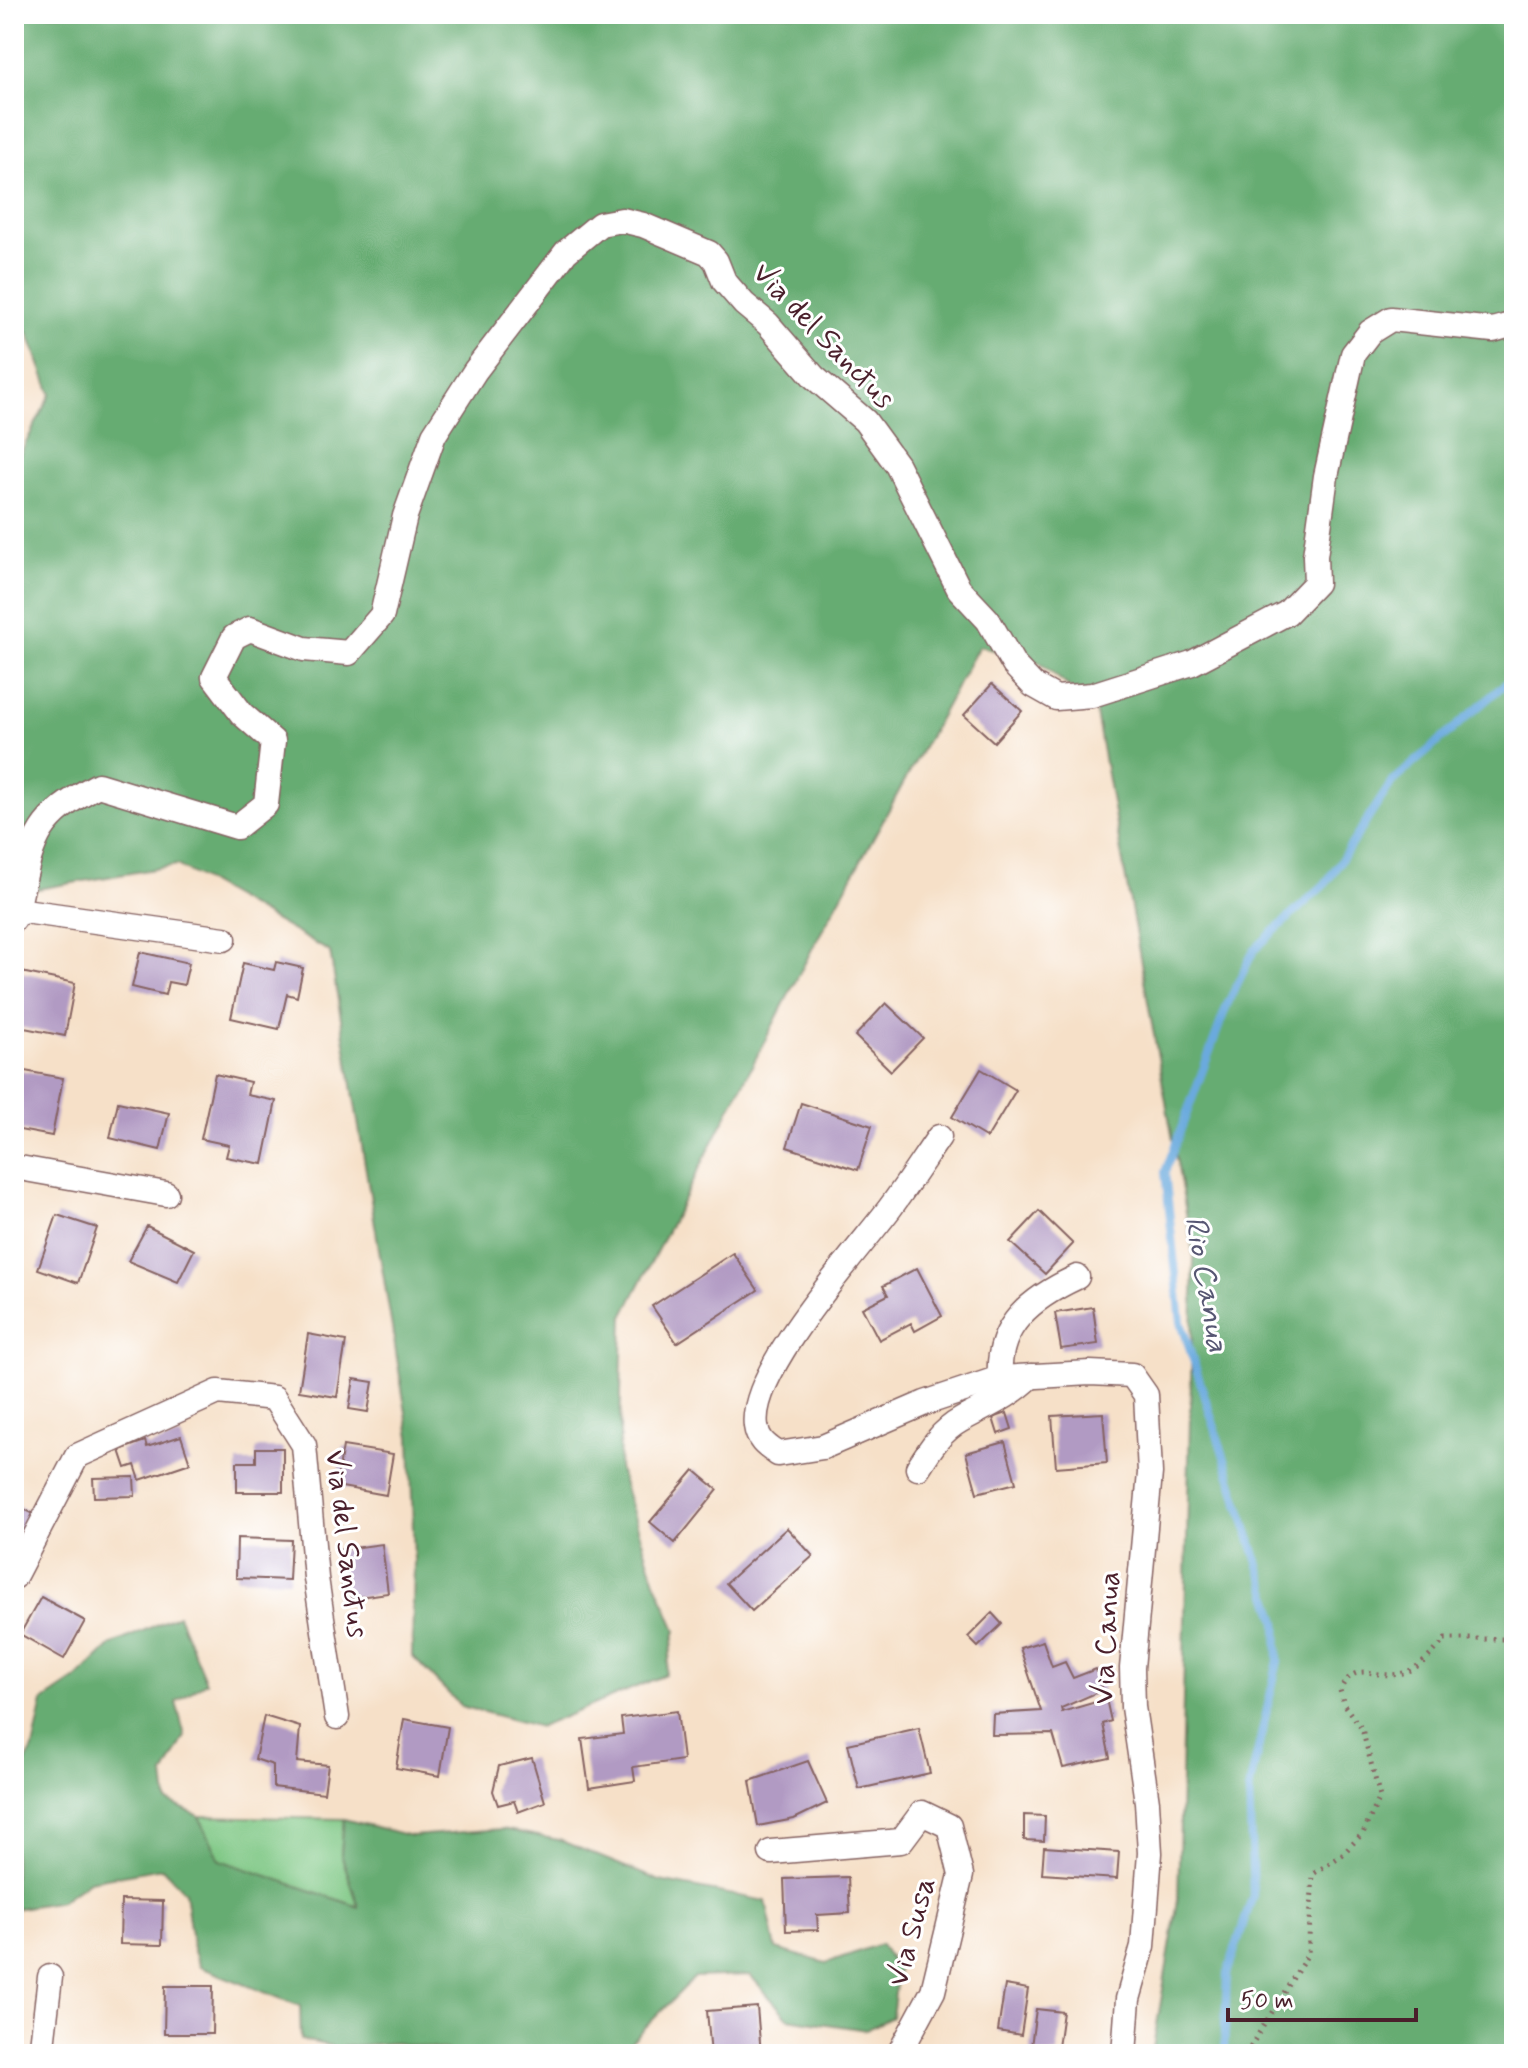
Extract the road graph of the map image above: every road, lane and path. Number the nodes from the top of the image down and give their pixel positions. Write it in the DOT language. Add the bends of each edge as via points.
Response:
graph roads {
  1 [pos="1514,324"];
  2 [pos="16,914"];
  3 [pos="224,939"];
  4 [pos="939,1137"];
  5 [pos="14,1167"];
  6 [pos="166,1194"];
  7 [pos="1077,1277"];
  8 [pos="1031,1376"];
  9 [pos="1000,1378"];
  10 [pos="918,1468"];
  11 [pos="14,1577"];
  12 [pos="1514,1639"];
  13 [pos="337,1717"];
  14 [pos="771,1852"];
  15 [pos="50,1977"];
  16 [pos="41,2054"];
  17 [pos="899,2054"];
  18 [pos="1124,2054"];
  19 [pos="1246,2054"];
  1 -- 2 [label="street, Via del Sanctus" via="1493,330 1391,319 1370,332 1353,354 1326,476 1316,583 1287,613 1192,663 1092,695 1056,698 1014,665 988,620 959,589 897,465 865,421 744,304 709,253 643,225 622,220 600,224 557,264 475,371 434,435 405,516 382,615 349,653 304,649 250,629 234,637 214,677 242,714 273,741 266,804 237,827 98,785 63,804 44,823 31,849"];
  2 -- 3 [label="street, Via del Sanctus"];
  4 -- 9 [label="street, Via Canua" via="821,1294 765,1381 756,1424 761,1442 778,1454 823,1447"];
  5 -- 6 [label="street"];
  7 -- 9 [label="street" via="1044,1295 1011,1324 1002,1343"];
  8 -- 9 [label="street, Via Canua"];
  8 -- 10 [label="street" via="1015,1392 958,1421 935,1441"];
  8 -- 18 [label="street, Via Canua" via="1132,1375 1146,1395 1150,1473 1132,1668 1150,1853 1143,1946 1128,1999"];
  11 -- 13 [label="street, Via del Sanctus" via="77,1456 218,1392 274,1398 304,1445 316,1578"];
  12 -- 19 [label="path" via="1445,1639 1430,1657 1406,1672 1348,1675 1340,1690 1362,1729 1380,1797 1363,1833 1313,1874 1308,1954"];
  14 -- 17 [label="street, Via Susa" via="901,1841 922,1813 949,1826 961,1875 933,1991"];
  15 -- 16 [label="street"];
}
